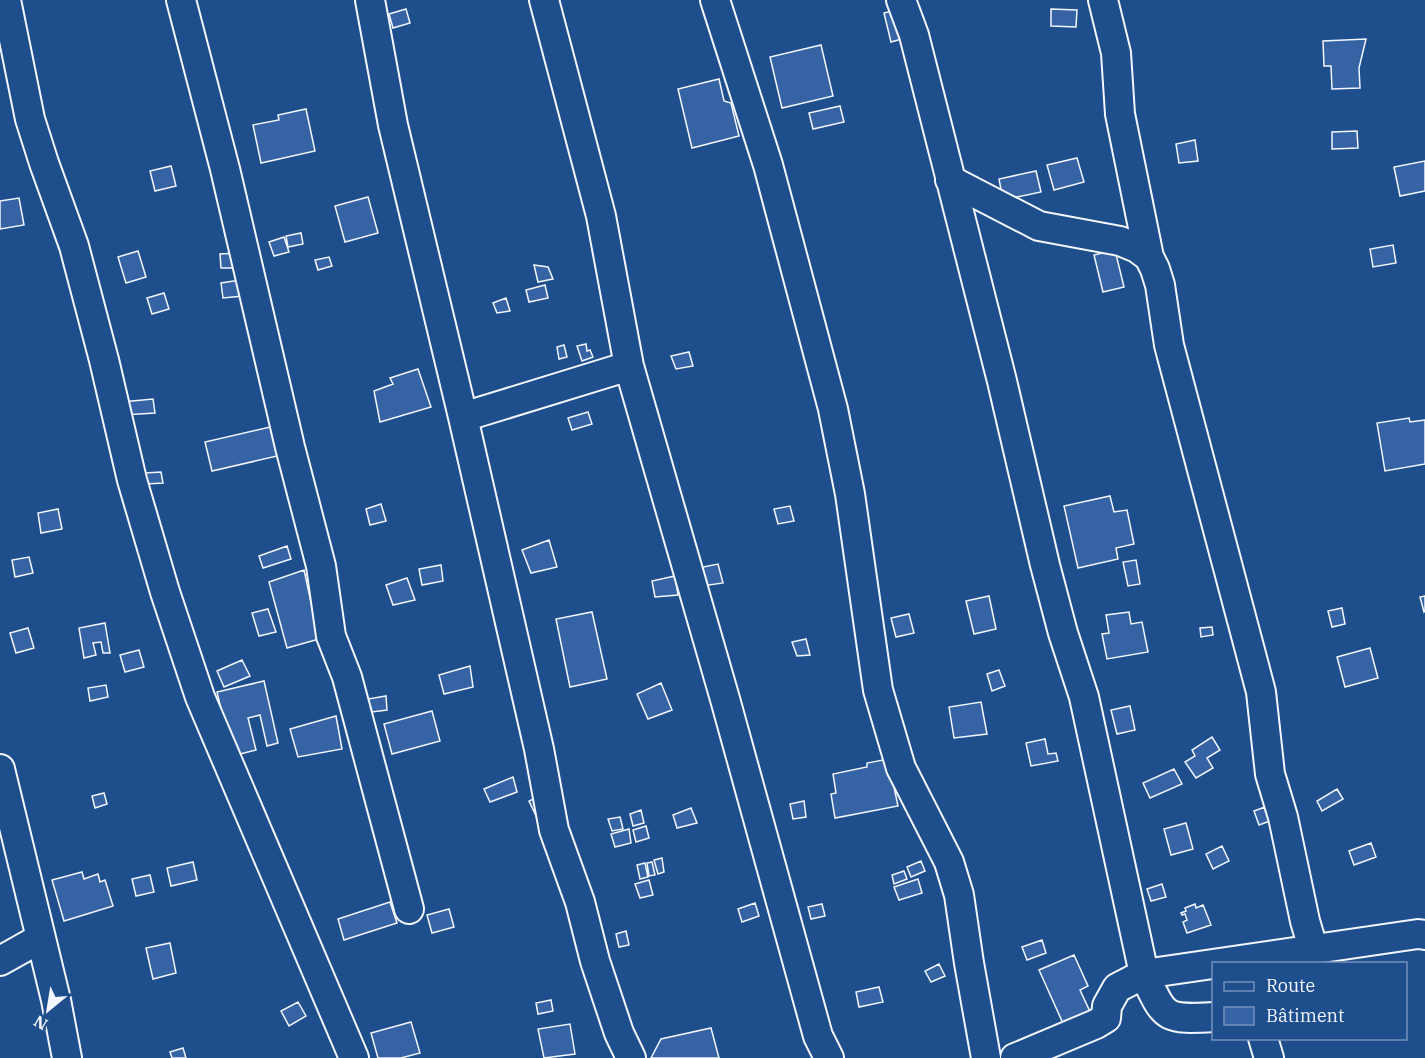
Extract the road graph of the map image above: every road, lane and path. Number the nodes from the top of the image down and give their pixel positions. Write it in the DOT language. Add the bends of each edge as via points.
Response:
graph roads {
  1 [pos="6,0"];
  2 [pos="181,0"];
  3 [pos="370,0"];
  4 [pos="544,0"];
  5 [pos="715,0"];
  6 [pos="902,0"];
  7 [pos="1103,0"];
  8 [pos="950,180"];
  9 [pos="1149,258"];
  10 [pos="630,366"];
  11 [pos="463,417"];
  12 [pos="0,769"];
  13 [pos="409,909"];
  14 [pos="1425,935"];
  15 [pos="40,938"];
  16 [pos="1313,948"];
  17 [pos="0,961"];
  18 [pos="1222,962"];
  19 [pos="1212,964"];
  20 [pos="1144,974"];
  21 [pos="1212,1017"];
  22 [pos="1264,1040"];
  23 [pos="68,1058"];
  24 [pos="354,1058"];
  25 [pos="631,1058"];
  26 [pos="829,1058"];
  27 [pos="986,1058"];
  28 [pos="1015,1058"];
  29 [pos="1269,1058"];
  1 -- 24 [label="street" via="30,119 74,246 132,480 165,592 200,697"];
  2 -- 13 [label="street" via="321,566 331,636 347,677"];
  3 -- 11 [label="street" via="393,125"];
  4 -- 10 [label="street" via="601,216"];
  5 -- 27 [label="street" via="768,165 833,409 854,516 878,690 901,768 949,862 959,895"];
  6 -- 8 [label="street"];
  7 -- 9 [label="street" via="1116,53 1120,114"];
  8 -- 9 [label="street" via="1039,226 1120,241"];
  8 -- 20 [label="street" via="1048,576 1084,697"];
  9 -- 16 [label="street" via="1160,285 1169,345 1261,692 1270,774"];
  10 -- 11 [label="street"];
  10 -- 26 [label="street" via="818,1036"];
  11 -- 25 [label="street" via="554,830 619,1033"];
  12 -- 15 [label="street"];
  14 -- 16 [label="street"];
  15 -- 17 [label="street"];
  15 -- 23 [label="street"];
  16 -- 18 [label="street"];
  19 -- 20 [label="street"];
  20 -- 21 [label="street" via="1166,1014 1182,1019"];
  20 -- 28 [label="street" via="1117,987 1107,1006 1106,1018"];
  22 -- 29 [label="street"];
}
